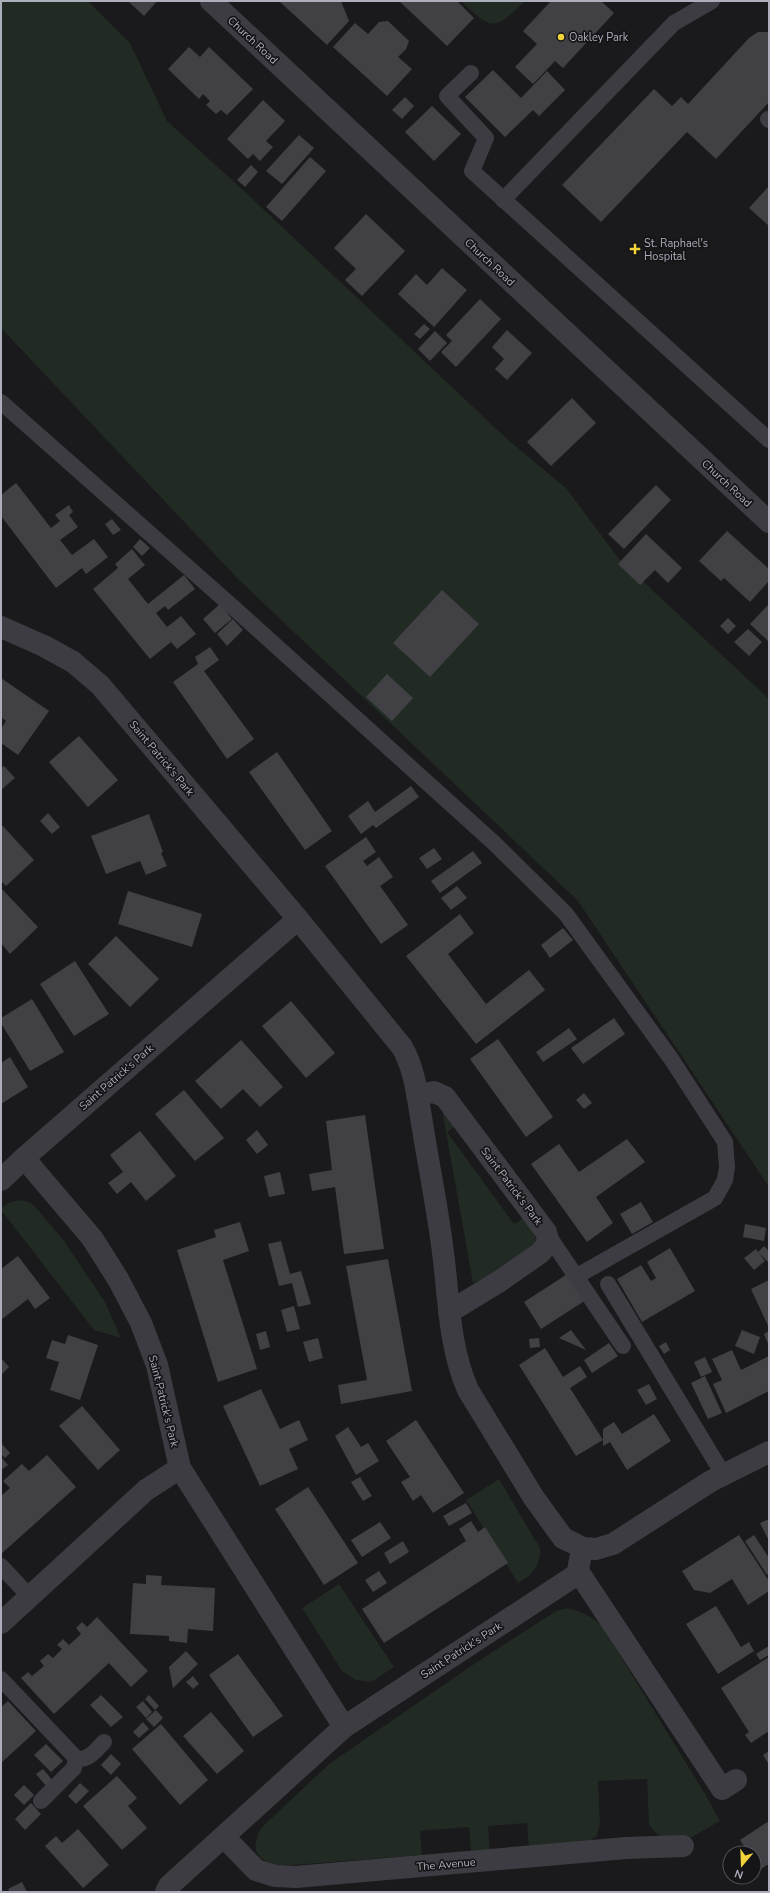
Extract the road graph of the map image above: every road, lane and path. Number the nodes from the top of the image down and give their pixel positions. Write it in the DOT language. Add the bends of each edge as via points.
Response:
graph roads {
  1 [pos="211,1"];
  2 [pos="712,1"];
  3 [pos="471,73"];
  4 [pos="504,200"];
  5 [pos="1,402"];
  6 [pos="769,440"];
  7 [pos="769,522"];
  8 [pos="1,627"];
  9 [pos="298,919"];
  10 [pos="417,1095"];
  11 [pos="24,1158"];
  12 [pos="1,1180"];
  13 [pos="546,1232"];
  14 [pos="577,1276"];
  15 [pos="608,1284"];
  16 [pos="449,1312"];
  17 [pos="623,1346"];
  18 [pos="769,1452"];
  19 [pos="180,1468"];
  20 [pos="723,1474"];
  21 [pos="583,1548"];
  22 [pos="1,1566"];
  23 [pos="579,1573"];
  24 [pos="30,1597"];
  25 [pos="1,1623"];
  26 [pos="1,1679"];
  27 [pos="344,1727"];
  28 [pos="104,1742"];
  29 [pos="76,1758"];
  30 [pos="736,1780"];
  31 [pos="41,1801"];
  32 [pos="224,1837"];
  33 [pos="683,1846"];
  34 [pos="166,1892"];
  1 -- 7 [label="street, Church Road"];
  2 -- 4 [label="lane" via="674,23"];
  3 -- 4 [label="lane" via="447,96 486,138 472,171"];
  4 -- 6 [label="lane"];
  5 -- 14 [label="lane" via="494,843 566,914 676,1066 725,1142 727,1167 721,1190 715,1198"];
  8 -- 9 [label="street, Saint Patrick's Park" via="73,662 100,685"];
  9 -- 10 [label="street, Saint Patrick's Park" via="402,1047 410,1063"];
  9 -- 11 [label="street, Saint Patrick's Park"];
  10 -- 13 [label="street, Saint Patrick's Park" via="434,1092 445,1097"];
  10 -- 16 [label="street, Saint Patrick's Park" via="442,1245"];
  11 -- 12 [label="street, Saint Patrick's Park"];
  11 -- 19 [label="street, Saint Patrick's Park" via="92,1238 118,1279 141,1323 158,1365"];
  13 -- 14 [label="lane"];
  13 -- 16 [label="street, Saint Patrick's Park" via="548,1240 540,1254"];
  14 -- 17 [label="lane"];
  15 -- 20 [label="lane"];
  16 -- 21 [label="street, Saint Patrick's Park" via="460,1373 468,1390 534,1498 563,1538"];
  18 -- 20 [label="street, Saint Patrick's Park"];
  19 -- 24 [label="street" via="146,1490"];
  19 -- 27 [label="street, Saint Patrick's Park"];
  20 -- 21 [label="street, Saint Patrick's Park" via="613,1544 596,1549"];
  21 -- 23 [label="street"];
  22 -- 24 [label="lane"];
  23 -- 27 [label="street, Saint Patrick's Park"];
  23 -- 30 [label="street" via="722,1790"];
  24 -- 25 [label="street"];
  26 -- 29 [label="lane"];
  27 -- 32 [label="street, Saint Patrick's Park"];
  28 -- 29 [label="lane" via="87,1759"];
  29 -- 31 [label="lane" via="74,1768"];
  32 -- 33 [label="street, The Avenue" via="256,1870 275,1876 296,1877 626,1848"];
  32 -- 34 [label="street, Saint Patrick's Park"];
}
